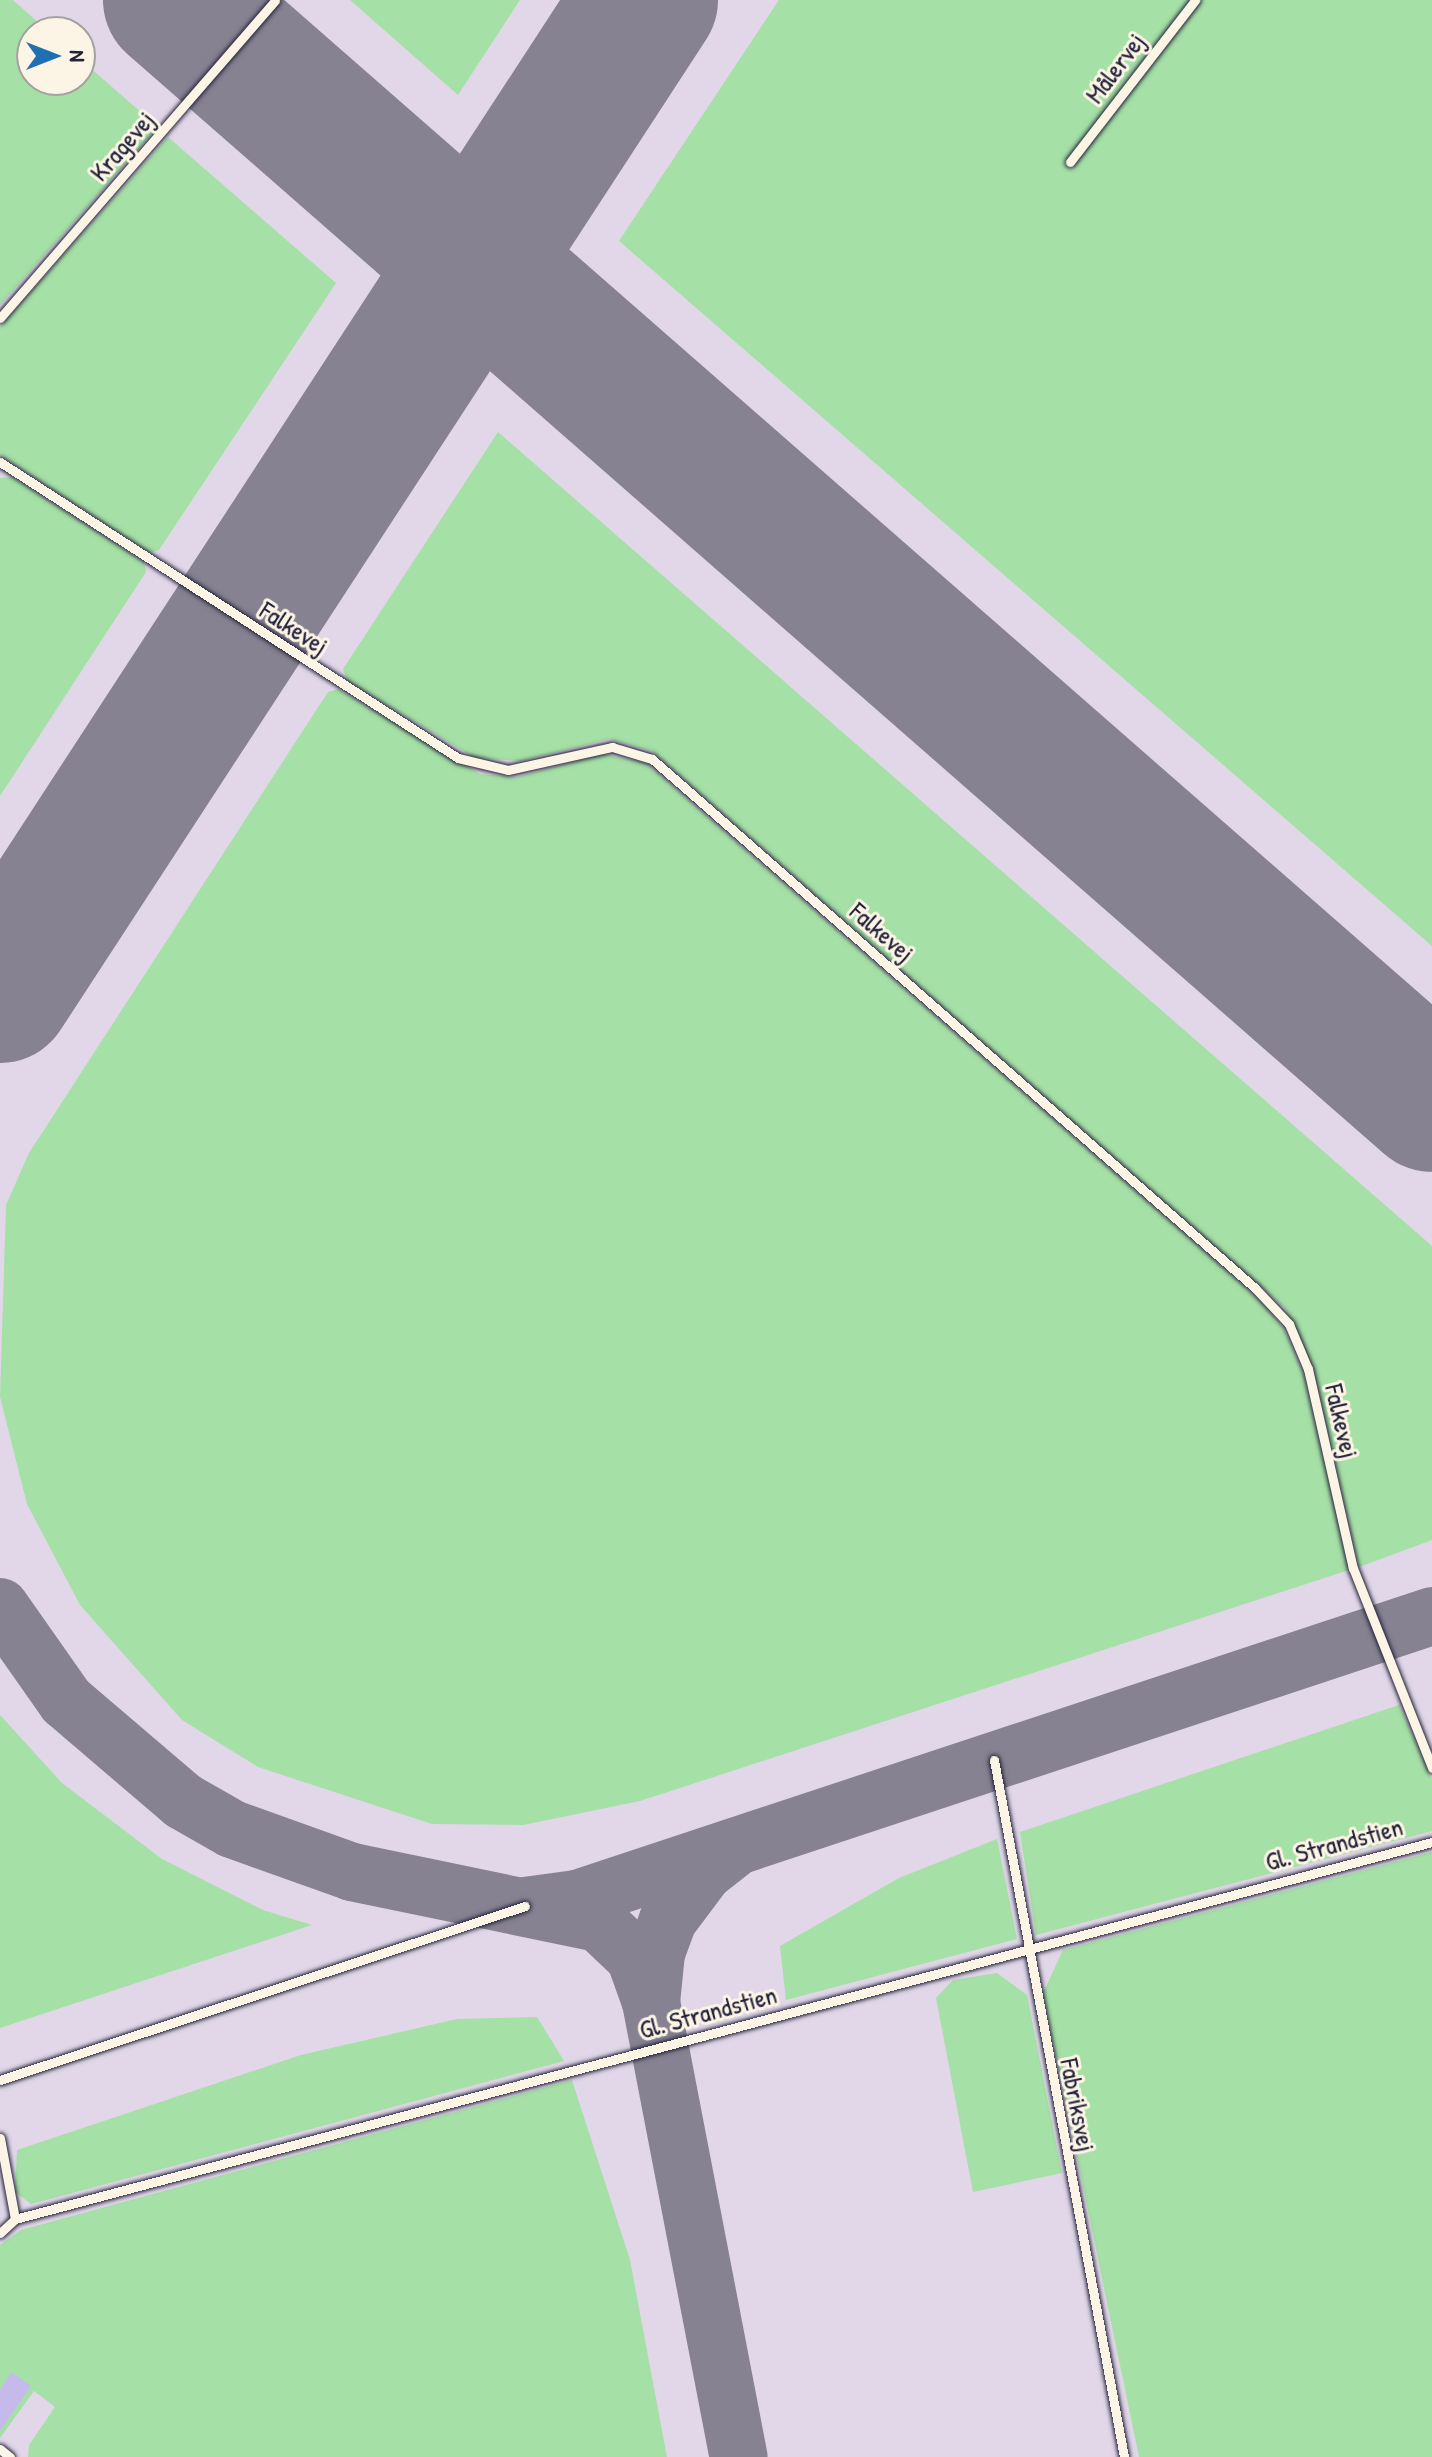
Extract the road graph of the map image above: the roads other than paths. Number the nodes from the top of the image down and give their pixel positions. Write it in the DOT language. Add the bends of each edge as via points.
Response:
graph roads {
  1 [pos="275,0"];
  2 [pos="1195,0"];
  3 [pos="1070,162"];
  4 [pos="0,318"];
  5 [pos="0,462"];
  6 [pos="994,1760"];
  7 [pos="1432,1768"];
  8 [pos="1432,1842"];
  9 [pos="525,1906"];
  10 [pos="1026,1951"];
  11 [pos="0,2080"];
  12 [pos="0,2138"];
  13 [pos="15,2219"];
  14 [pos="0,2233"];
  15 [pos="0,2449"];
  16 [pos="10,2457"];
  17 [pos="1124,2457"];
  1 -- 4 [label="lane, Kragevej"];
  2 -- 3 [label="lane, Målervej"];
  5 -- 7 [label="lane, Falkevej" via="458,758 508,770 612,747 652,759 1255,1288 1289,1324 1304,1358 1353,1568"];
  6 -- 10 [label="lane, Fabriksvej"];
  8 -- 10 [label="lane, Gl. Strandstien"];
  9 -- 11 [label="lane"];
  10 -- 13 [label="lane, Gl. Strandstien"];
  10 -- 17 [label="lane, Fabriksvej"];
  12 -- 13 [label="lane"];
  13 -- 14 [label="lane, Gl. Strandstien"];
  15 -- 16 [label="lane"];
}
